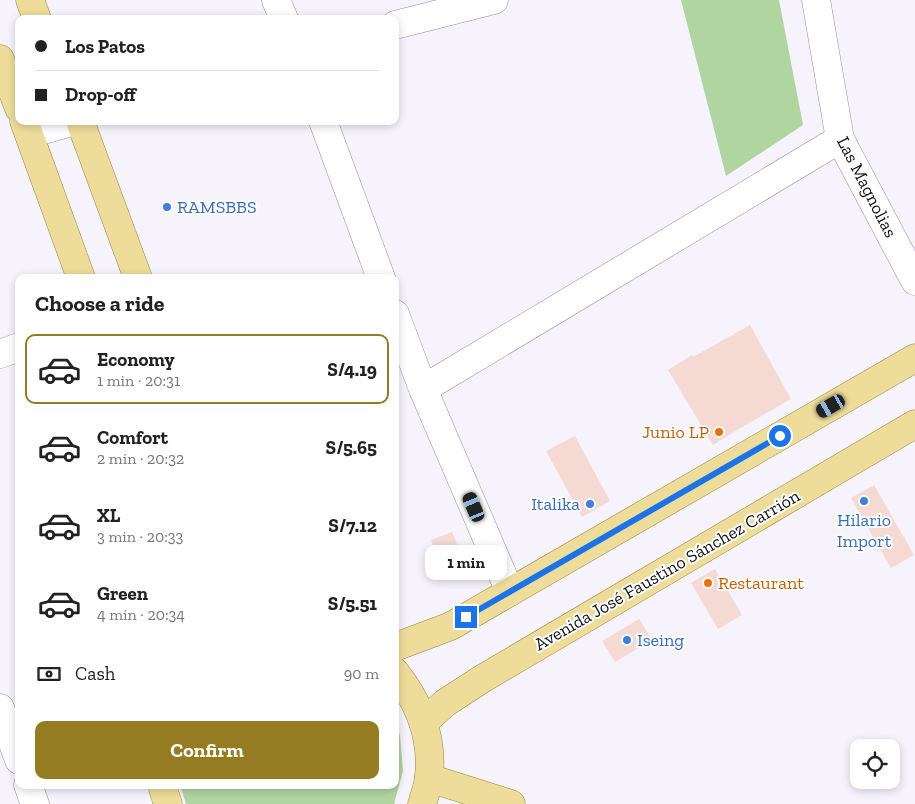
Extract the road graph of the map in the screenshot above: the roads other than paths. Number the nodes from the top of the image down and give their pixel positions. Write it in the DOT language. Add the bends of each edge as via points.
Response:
graph roads {
  1 [pos="30,0"];
  2 [pos="276,0"];
  3 [pos="494,0"];
  4 [pos="816,0"];
  5 [pos="36,15"];
  6 [pos="282,15"];
  7 [pos="399,24"];
  8 [pos="0,59"];
  9 [pos="15,98"];
  10 [pos="47,125"];
  11 [pos="81,125"];
  12 [pos="324,125"];
  13 [pos="26,128"];
  14 [pos="840,139"];
  15 [pos="80,274"];
  16 [pos="137,274"];
  17 [pos="380,274"];
  18 [pos="915,281"];
  19 [pos="399,325"];
  20 [pos="15,348"];
  21 [pos="0,354"];
  22 [pos="915,358"];
  23 [pos="423,389"];
  24 [pos="915,424"];
  25 [pos="510,592"];
  26 [pos="399,646"];
  27 [pos="399,678"];
  28 [pos="0,708"];
  29 [pos="424,722"];
  30 [pos="15,749"];
  31 [pos="429,778"];
  32 [pos="29,789"];
  33 [pos="163,789"];
  34 [pos="35,804"];
  35 [pos="168,804"];
  36 [pos="422,804"];
  37 [pos="511,804"];
  1 -- 5 [label="main road"];
  2 -- 6 [label="street"];
  3 -- 7 [label="street"];
  4 -- 14 [label="street, Las Magnolias"];
  8 -- 9 [label="main road"];
  10 -- 13 [label="street"];
  11 -- 16 [label="main road"];
  12 -- 17 [label="street"];
  13 -- 15 [label="main road"];
  14 -- 18 [label="street, Las Magnolias"];
  14 -- 23 [label="street"];
  19 -- 23 [label="street"];
  20 -- 21 [label="street"];
  22 -- 25 [label="main road"];
  23 -- 25 [label="street"];
  24 -- 29 [label="main road, Avenida José Faustino Sánchez Carrión" via="482,679 445,703"];
  25 -- 26 [label="main road" via="451,626"];
  27 -- 29 [label="main road"];
  28 -- 30 [label="street"];
  29 -- 31 [label="main road"];
  31 -- 36 [label="main road"];
  31 -- 37 [label="main road"];
  32 -- 34 [label="street"];
  33 -- 35 [label="main road"];
}
